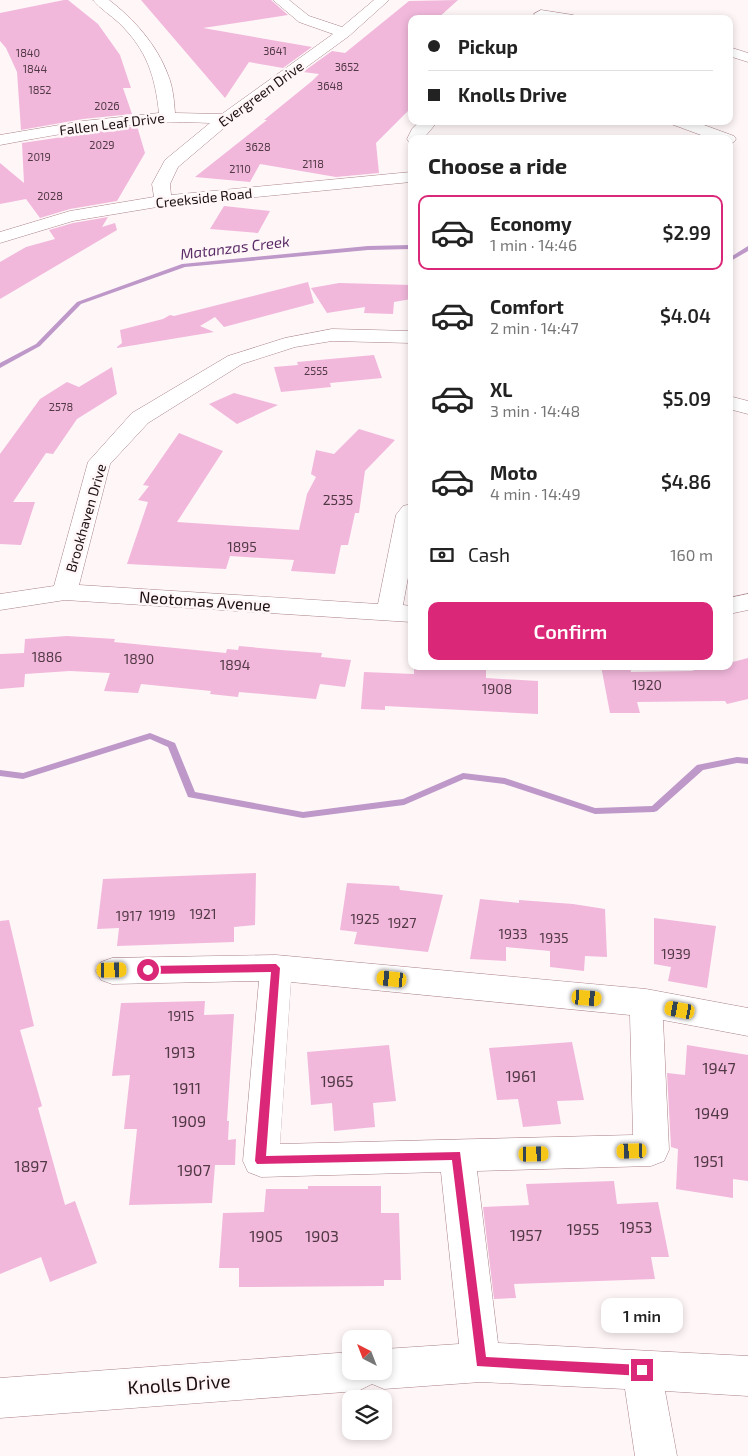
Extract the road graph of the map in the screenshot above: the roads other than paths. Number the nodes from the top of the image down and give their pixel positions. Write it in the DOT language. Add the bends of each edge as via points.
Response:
graph roads {
  1 [pos="100,0"];
  2 [pos="280,0"];
  3 [pos="382,0"];
  4 [pos="556,0"];
  5 [pos="539,15"];
  6 [pos="344,33"];
  7 [pos="733,53"];
  8 [pos="748,58"];
  9 [pos="168,118"];
  10 [pos="225,119"];
  11 [pos="426,125"];
  12 [pos="689,125"];
  13 [pos="417,135"];
  14 [pos="720,135"];
  15 [pos="0,140"];
  16 [pos="408,177"];
  17 [pos="163,201"];
  18 [pos="0,238"];
  19 [pos="408,337"];
  20 [pos="733,403"];
  21 [pos="748,408"];
  22 [pos="408,515"];
  23 [pos="65,592"];
  24 [pos="0,602"];
  25 [pos="748,602"];
  26 [pos="733,605"];
  27 [pos="400,613"];
  28 [pos="276,968"];
  29 [pos="112,970"];
  30 [pos="646,1004"];
  31 [pos="748,1022"];
  32 [pos="457,1156"];
  33 [pos="481,1362"];
  34 [pos="392,1368"];
  35 [pos="642,1370"];
  36 [pos="342,1372"];
  37 [pos="748,1376"];
  38 [pos="0,1398"];
  39 [pos="656,1456"];
  1 -- 9 [label="street" via="129,24 144,42 161,76"];
  2 -- 6 [label="street" via="304,19"];
  3 -- 6 [label="street, Evergreen Drive"];
  4 -- 5 [label="street"];
  6 -- 10 [label="street, Evergreen Drive"];
  7 -- 8 [label="street"];
  9 -- 10 [label="street, Fallen Leaf Drive"];
  9 -- 15 [label="street, Fallen Leaf Drive" via="74,127"];
  10 -- 17 [label="street, Evergreen Drive" via="171,164 160,184"];
  11 -- 13 [label="street"];
  12 -- 14 [label="street"];
  16 -- 17 [label="street, Creekside Road"];
  17 -- 18 [label="street, Creekside Road" via="70,216"];
  19 -- 23 [label="street, Brookhaven Drive" via="332,335 292,342 235,360 140,418 99,462"];
  20 -- 21 [label="street"];
  22 -- 27 [label="street"];
  23 -- 24 [label="street, Neotomas Avenue"];
  23 -- 27 [label="street, Neotomas Avenue"];
  25 -- 26 [label="street"];
  28 -- 29 [label="street"];
  28 -- 30 [label="street"];
  28 -- 32 [label="street" via="261,1161"];
  30 -- 31 [label="street"];
  30 -- 32 [label="street" via="651,1150"];
  32 -- 33 [label="street"];
  33 -- 34 [label="street"];
  33 -- 35 [label="street"];
  35 -- 37 [label="street"];
  35 -- 39 [label="street"];
  36 -- 38 [label="street, Knolls Drive"];
}
